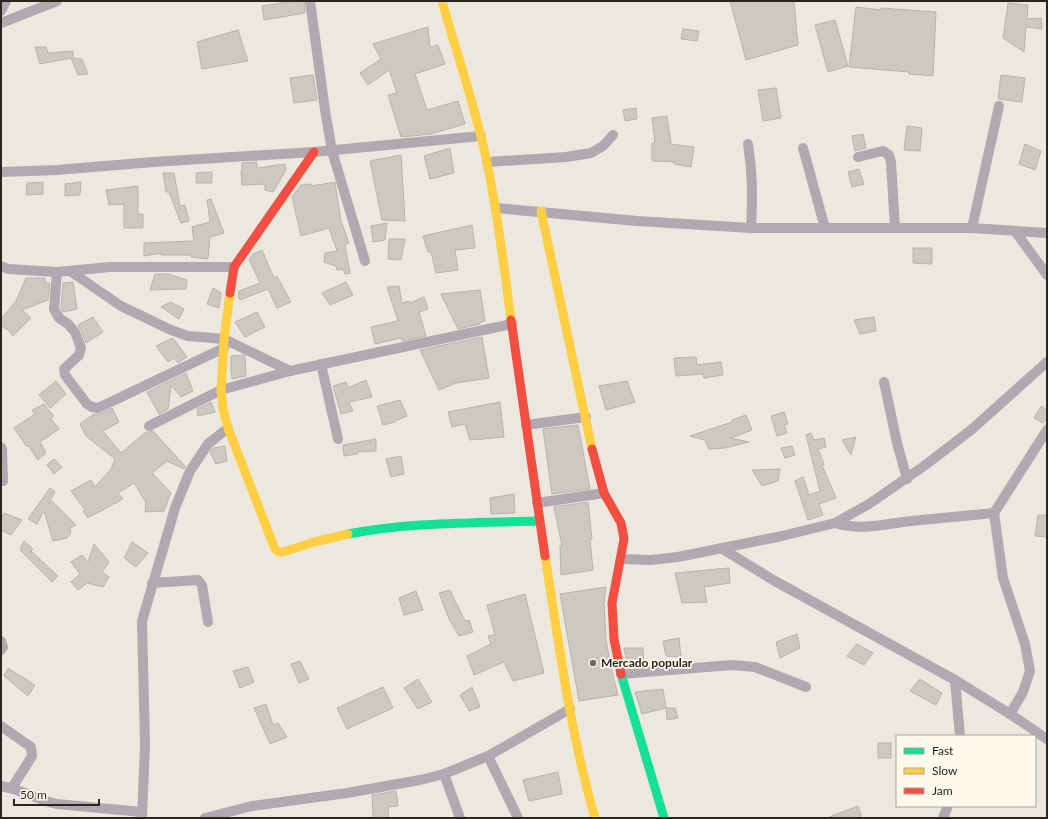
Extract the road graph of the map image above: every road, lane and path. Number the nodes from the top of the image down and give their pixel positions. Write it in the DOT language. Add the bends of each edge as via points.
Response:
graph roads {
  1 [pos="6,1"];
  2 [pos="57,1"];
  3 [pos="310,1"];
  4 [pos="443,2"];
  5 [pos="1,11"];
  6 [pos="1,23"];
  7 [pos="999,106"];
  8 [pos="613,135"];
  9 [pos="481,136"];
  10 [pos="748,144"];
  11 [pos="803,148"];
  12 [pos="332,150"];
  13 [pos="314,152"];
  14 [pos="858,157"];
  15 [pos="487,162"];
  16 [pos="1,172"];
  17 [pos="496,208"];
  18 [pos="541,211"];
  19 [pos="751,228"];
  20 [pos="825,228"];
  21 [pos="895,228"];
  22 [pos="972,228"];
  23 [pos="1015,231"];
  24 [pos="1047,233"];
  25 [pos="364,261"];
  26 [pos="1,266"];
  27 [pos="234,267"];
  28 [pos="70,271"];
  29 [pos="57,272"];
  30 [pos="1047,275"];
  31 [pos="512,324"];
  32 [pos="224,344"];
  33 [pos="1047,362"];
  34 [pos="321,364"];
  35 [pos="290,371"];
  36 [pos="884,382"];
  37 [pos="221,390"];
  38 [pos="586,417"];
  39 [pos="526,425"];
  40 [pos="149,426"];
  41 [pos="228,428"];
  42 [pos="1047,430"];
  43 [pos="338,439"];
  44 [pos="1,447"];
  45 [pos="907,479"];
  46 [pos="3,481"];
  47 [pos="604,493"];
  48 [pos="537,503"];
  49 [pos="994,513"];
  50 [pos="539,521"];
  51 [pos="835,523"];
  52 [pos="721,548"];
  53 [pos="621,559"];
  54 [pos="152,583"];
  55 [pos="208,622"];
  56 [pos="1,641"];
  57 [pos="1,650"];
  58 [pos="621,674"];
  59 [pos="955,680"];
  60 [pos="806,686"];
  61 [pos="570,709"];
  62 [pos="1010,714"];
  63 [pos="1,726"];
  64 [pos="960,735"];
  65 [pos="1047,739"];
  66 [pos="488,756"];
  67 [pos="444,774"];
  68 [pos="1,786"];
  69 [pos="12,788"];
  70 [pos="948,807"];
  71 [pos="142,815"];
  72 [pos="204,818"];
  73 [pos="460,818"];
  74 [pos="518,818"];
  75 [pos="595,818"];
  76 [pos="664,818"];
  77 [pos="943,818"];
  1 -- 5 [label="street"];
  2 -- 6 [label="street"];
  3 -- 12 [label="street"];
  4 -- 9 [label="street"];
  7 -- 22 [label="street"];
  8 -- 15 [label="street" via="603,146 591,153"];
  9 -- 12 [label="street"];
  9 -- 15 [label="street"];
  10 -- 19 [label="street" via="753,191"];
  11 -- 20 [label="street"];
  12 -- 13 [label="street"];
  12 -- 25 [label="street"];
  13 -- 16 [label="street"];
  13 -- 27 [label="street"];
  14 -- 21 [label="street" via="883,151 889,155"];
  15 -- 17 [label="street"];
  17 -- 18 [label="street"];
  17 -- 31 [label="street"];
  18 -- 19 [label="street" via="637,221"];
  18 -- 38 [label="street"];
  19 -- 20 [label="street"];
  20 -- 21 [label="street"];
  21 -- 22 [label="street"];
  22 -- 23 [label="street"];
  23 -- 24 [label="street"];
  23 -- 30 [label="street"];
  26 -- 29 [label="street" via="8,269"];
  27 -- 28 [label="street" via="110,267"];
  27 -- 32 [label="street"];
  28 -- 29 [label="street"];
  28 -- 32 [label="street" via="121,306 171,330"];
  29 -- 32 [label="street" via="54,309 59,318 75,332 81,348 79,355 64,369 65,375 92,407 98,408"];
  31 -- 34 [label="street"];
  31 -- 39 [label="street"];
  32 -- 35 [label="street"];
  32 -- 37 [label="street"];
  33 -- 45 [label="street" via="971,430"];
  34 -- 35 [label="street"];
  34 -- 43 [label="street"];
  35 -- 37 [label="street"];
  36 -- 45 [label="street"];
  37 -- 40 [label="street"];
  37 -- 41 [label="street"];
  38 -- 39 [label="street"];
  38 -- 47 [label="street"];
  39 -- 48 [label="street"];
  41 -- 50 [label="street" via="275,549 279,552 355,533 416,526"];
  41 -- 54 [label="street" via="208,444 190,471"];
  42 -- 49 [label="street"];
  44 -- 46 [label="street"];
  45 -- 51 [label="street"];
  47 -- 48 [label="street"];
  47 -- 53 [label="street" via="621,523 624,539"];
  48 -- 50 [label="street"];
  49 -- 51 [label="street" via="861,528"];
  49 -- 62 [label="street" via="1003,578 1025,644 1030,671 1023,692"];
  50 -- 61 [label="street"];
  51 -- 52 [label="street"];
  52 -- 53 [label="street" via="651,560"];
  52 -- 59 [label="street" via="773,580"];
  53 -- 58 [label="street" via="612,603 614,639"];
  54 -- 55 [label="street" via="198,580 202,585"];
  54 -- 71 [label="street" via="142,621 145,744"];
  56 -- 57 [label="street"];
  58 -- 60 [label="street" via="732,665 755,667"];
  58 -- 76 [label="street"];
  59 -- 62 [label="street"];
  59 -- 64 [label="street"];
  61 -- 66 [label="street"];
  61 -- 75 [label="street" via="586,788"];
  62 -- 65 [label="street"];
  63 -- 69 [label="street" via="32,747 32,756"];
  66 -- 67 [label="street"];
  66 -- 74 [label="street"];
  67 -- 72 [label="street" via="347,793 252,806"];
  67 -- 73 [label="street"];
  68 -- 69 [label="street"];
  69 -- 71 [label="street" via="57,804"];
  70 -- 77 [label="street"];
}
